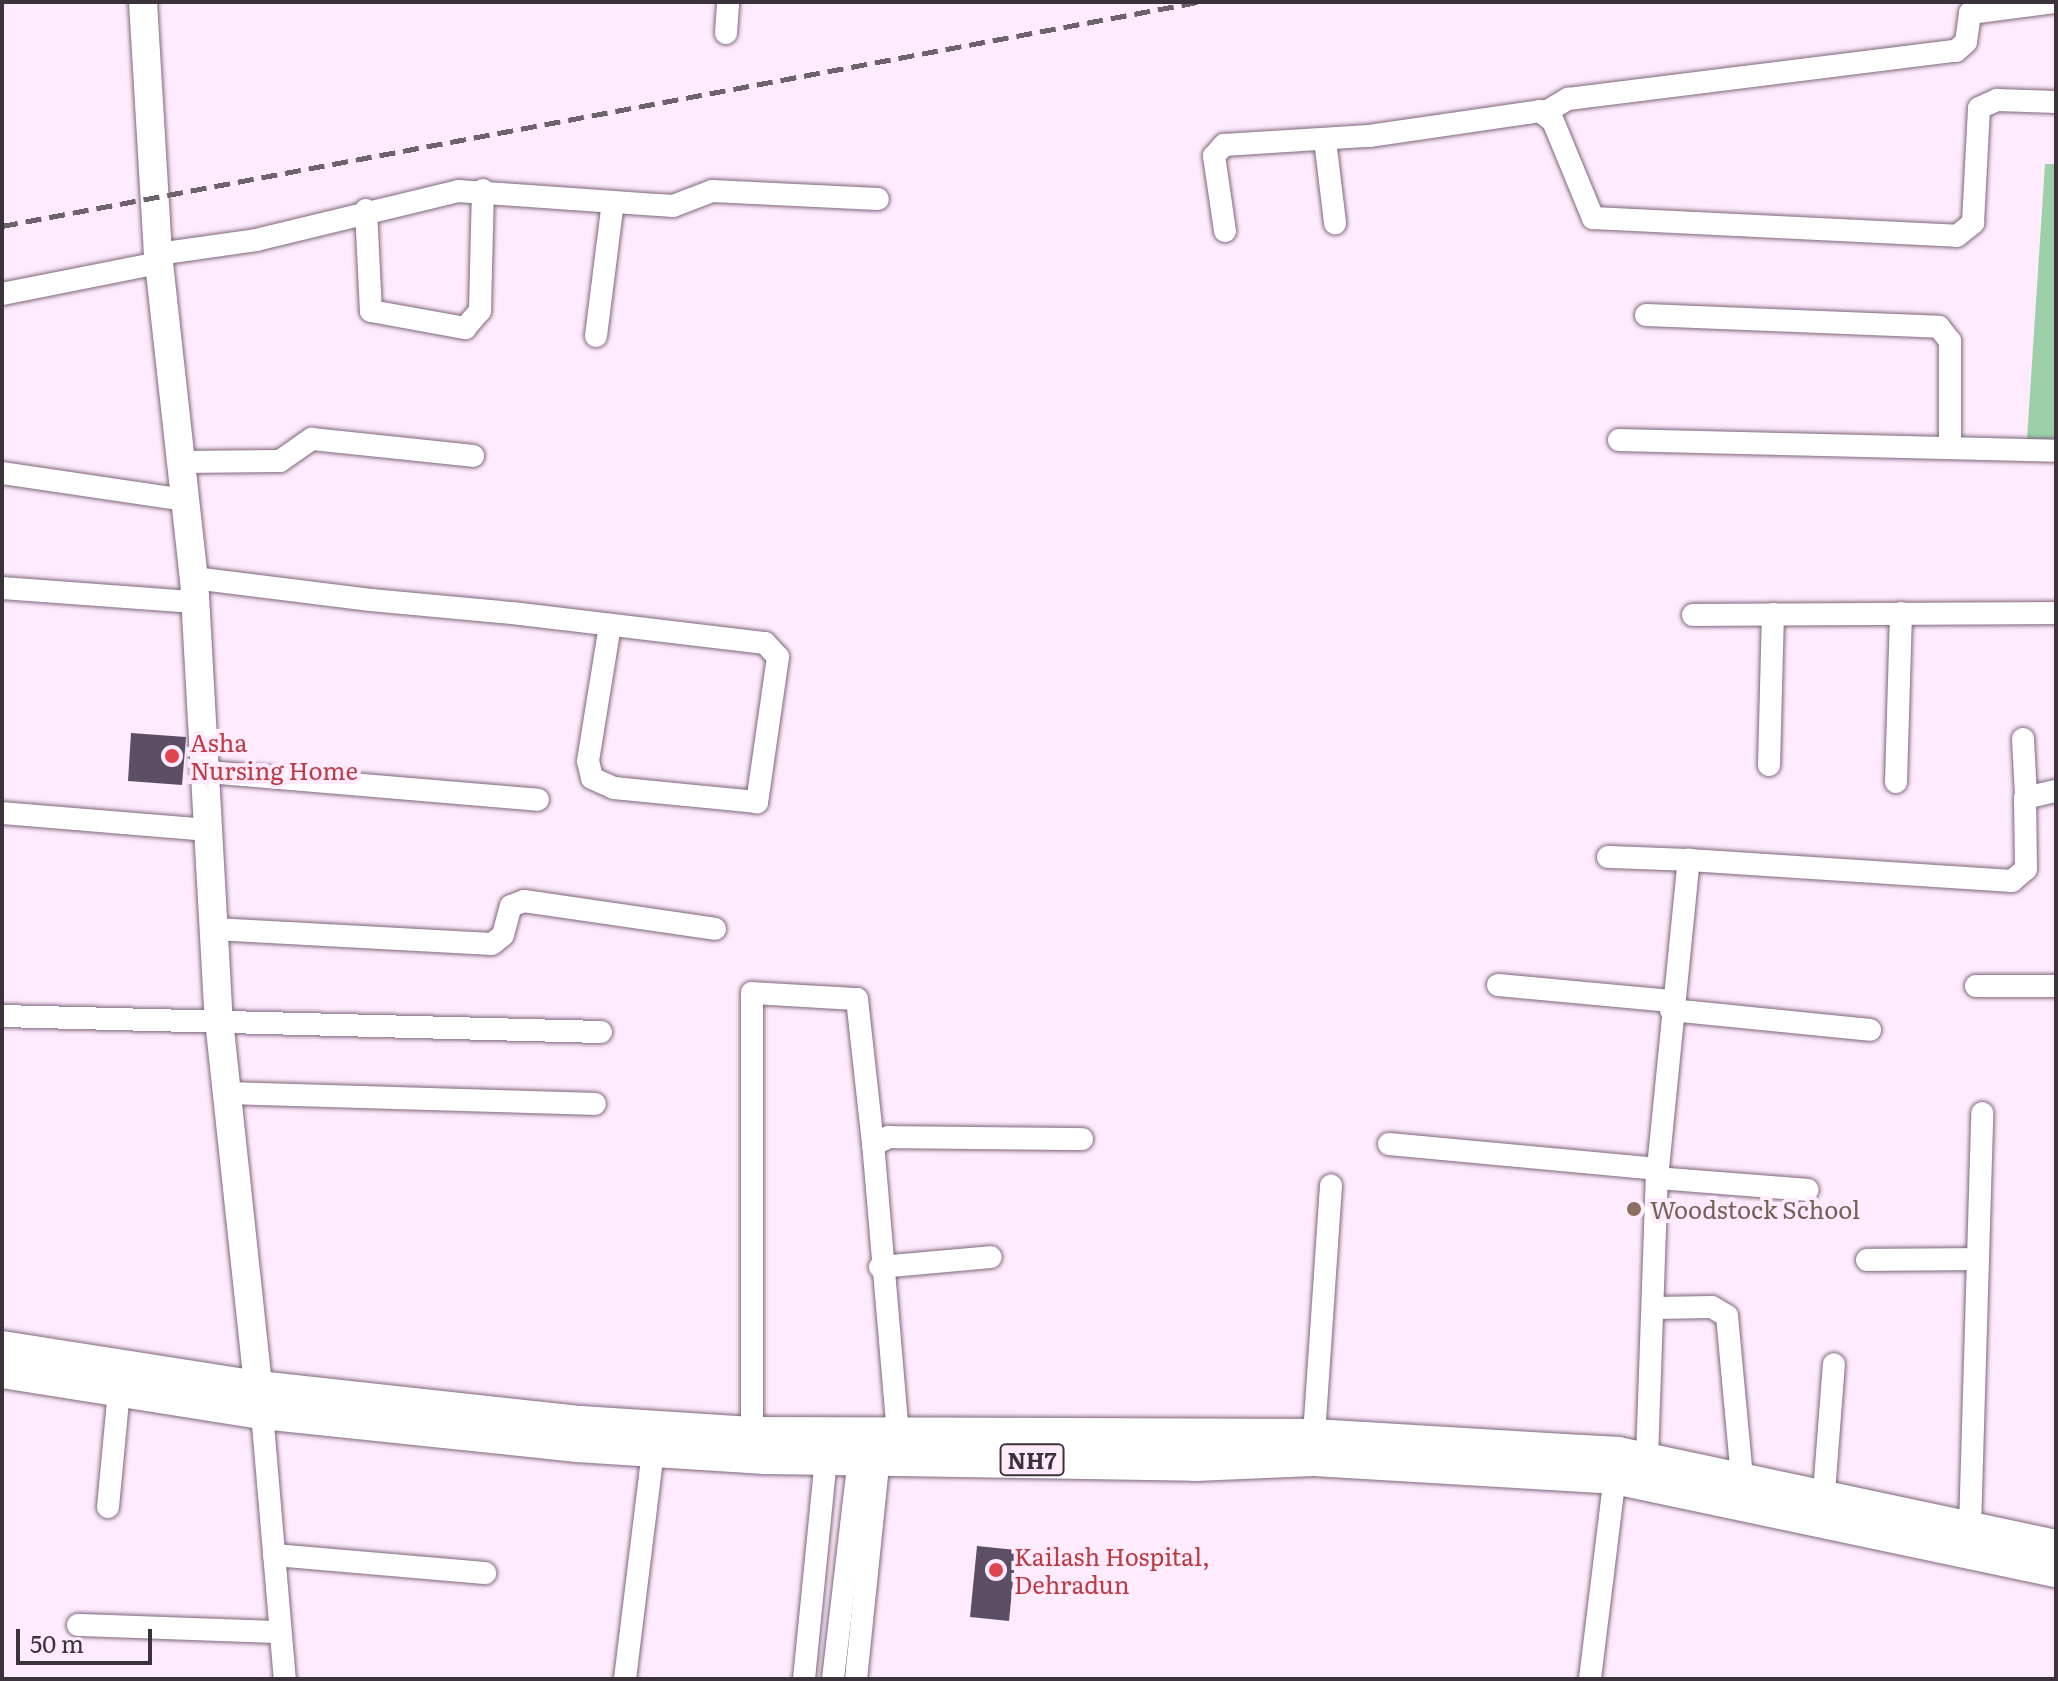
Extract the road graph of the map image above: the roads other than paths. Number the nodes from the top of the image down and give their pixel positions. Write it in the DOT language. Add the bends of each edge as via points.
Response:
graph roads {
  1 [pos="143,2"];
  2 [pos="728,2"];
  3 [pos="2056,2"];
  4 [pos="726,33"];
  5 [pos="2056,102"];
  6 [pos="1546,112"];
  7 [pos="1325,140"];
  8 [pos="483,190"];
  9 [pos="878,199"];
  10 [pos="613,202"];
  11 [pos="366,210"];
  12 [pos="1335,223"];
  13 [pos="1225,231"];
  14 [pos="159,259"];
  15 [pos="2,294"];
  16 [pos="1646,315"];
  17 [pos="596,336"];
  18 [pos="1619,440"];
  19 [pos="1950,448"];
  20 [pos="2056,451"];
  21 [pos="473,456"];
  22 [pos="181,462"];
  23 [pos="2,473"];
  24 [pos="185,500"];
  25 [pos="2,588"];
  26 [pos="194,590"];
  27 [pos="1901,613"];
  28 [pos="2056,613"];
  29 [pos="1773,614"];
  30 [pos="1693,615"];
  31 [pos="610,625"];
  32 [pos="2023,739"];
  33 [pos="1769,765"];
  34 [pos="208,772"];
  35 [pos="1896,782"];
  36 [pos="2056,791"];
  37 [pos="2026,796"];
  38 [pos="538,800"];
  39 [pos="2,813"];
  40 [pos="209,830"];
  41 [pos="1608,857"];
  42 [pos="1689,860"];
  43 [pos="214,929"];
  44 [pos="715,929"];
  45 [pos="1498,985"];
  46 [pos="1976,986"];
  47 [pos="2056,986"];
  48 [pos="1671,1006"];
  49 [pos="2,1016"];
  50 [pos="219,1020"];
  51 [pos="1870,1030"];
  52 [pos="601,1032"];
  53 [pos="229,1093"];
  54 [pos="595,1104"];
  55 [pos="1982,1113"];
  56 [pos="1082,1139"];
  57 [pos="1389,1144"];
  58 [pos="873,1145"];
  59 [pos="1657,1173"];
  60 [pos="1331,1186"];
  61 [pos="1808,1190"];
  62 [pos="991,1257"];
  63 [pos="1974,1259"];
  64 [pos="1867,1260"];
  65 [pos="880,1267"];
  66 [pos="1655,1308"];
  67 [pos="2,1347"];
  68 [pos="1834,1364"];
  69 [pos="2,1372"];
  70 [pos="119,1390"];
  71 [pos="260,1400"];
  72 [pos="752,1433"];
  73 [pos="1314,1435"];
  74 [pos="653,1451"];
  75 [pos="884,1451"];
  76 [pos="826,1457"];
  77 [pos="1627,1463"];
  78 [pos="1742,1479"];
  79 [pos="1824,1493"];
  80 [pos="108,1507"];
  81 [pos="1970,1528"];
  82 [pos="2056,1546"];
  83 [pos="274,1555"];
  84 [pos="2056,1571"];
  85 [pos="485,1573"];
  86 [pos="78,1625"];
  87 [pos="279,1632"];
  88 [pos="285,1679"];
  89 [pos="625,1679"];
  90 [pos="804,1679"];
  91 [pos="833,1679"];
  92 [pos="856,1679"];
  93 [pos="1590,1679"];
  1 -- 14 [label="main road"];
  2 -- 4 [label="street"];
  3 -- 6 [label="street" via="1970,13 1965,45 1956,51 1568,99"];
  5 -- 6 [label="street" via="1997,100 1979,108 1973,223 1957,236 1593,218"];
  6 -- 7 [label="street"];
  7 -- 12 [label="street"];
  7 -- 13 [label="street" via="1215,150"];
  8 -- 10 [label="street"];
  8 -- 11 [label="street"];
  8 -- 11 [label="street" via="480,311 465,328 371,311"];
  9 -- 10 [label="street" via="712,191 673,206"];
  10 -- 17 [label="street"];
  11 -- 14 [label="street"];
  14 -- 15 [label="street"];
  14 -- 22 [label="main road"];
  16 -- 19 [label="street" via="1939,327 1950,341"];
  18 -- 19 [label="street"];
  19 -- 20 [label="street"];
  21 -- 22 [label="street" via="312,439 280,461"];
  22 -- 24 [label="main road"];
  23 -- 24 [label="street"];
  24 -- 26 [label="main road"];
  25 -- 26 [label="street"];
  26 -- 31 [label="street"];
  26 -- 34 [label="main road"];
  27 -- 28 [label="street"];
  27 -- 29 [label="street"];
  27 -- 35 [label="street"];
  29 -- 30 [label="street"];
  29 -- 33 [label="street"];
  31 -- 31 [label="street" via="773,647 778,657 757,802 606,787 592,778 588,761"];
  32 -- 37 [label="street"];
  34 -- 38 [label="street"];
  34 -- 40 [label="main road"];
  36 -- 37 [label="street"];
  37 -- 42 [label="street" via="2026,869 2012,881"];
  39 -- 40 [label="street"];
  40 -- 43 [label="main road"];
  41 -- 42 [label="street"];
  42 -- 48 [label="street"];
  43 -- 44 [label="street" via="492,944 503,935 511,906 524,901"];
  43 -- 50 [label="main road"];
  45 -- 48 [label="street"];
  46 -- 47 [label="street"];
  48 -- 51 [label="street"];
  48 -- 59 [label="street"];
  49 -- 50 [label="street"];
  50 -- 52 [label="street"];
  50 -- 53 [label="main road"];
  53 -- 54 [label="street"];
  53 -- 71 [label="main road"];
  55 -- 63 [label="street"];
  56 -- 58 [label="street" via="889,1137"];
  57 -- 59 [label="street"];
  58 -- 65 [label="street"];
  58 -- 72 [label="street" via="857,999 752,993"];
  59 -- 61 [label="street"];
  59 -- 66 [label="street"];
  60 -- 73 [label="street"];
  62 -- 65 [label="street"];
  63 -- 64 [label="street"];
  63 -- 81 [label="street"];
  65 -- 75 [label="street"];
  66 -- 77 [label="street"];
  66 -- 78 [label="street" via="1712,1307 1727,1316"];
  67 -- 71 [label="highway, NH7"];
  68 -- 79 [label="street"];
  69 -- 70 [label="highway, NH7"];
  70 -- 71 [label="highway, NH7"];
  70 -- 80 [label="street"];
  71 -- 72 [label="highway, NH7"];
  71 -- 74 [label="highway, NH7"];
  71 -- 83 [label="street"];
  72 -- 75 [label="highway, NH7"];
  73 -- 75 [label="highway, NH7"];
  73 -- 77 [label="highway, NH7"];
  74 -- 76 [label="highway, NH7"];
  74 -- 89 [label="street"];
  75 -- 76 [label="highway, NH7"];
  75 -- 77 [label="highway, NH7" via="1195,1465 1313,1460"];
  75 -- 91 [label="street"];
  75 -- 92 [label="street"];
  76 -- 90 [label="street"];
  77 -- 78 [label="highway, NH7"];
  77 -- 84 [label="highway, NH7"];
  77 -- 93 [label="street"];
  78 -- 79 [label="highway, NH7"];
  79 -- 81 [label="highway, NH7"];
  81 -- 82 [label="highway, NH7"];
  83 -- 85 [label="street"];
  83 -- 87 [label="street"];
  86 -- 87 [label="street"];
  87 -- 88 [label="street"];
}
